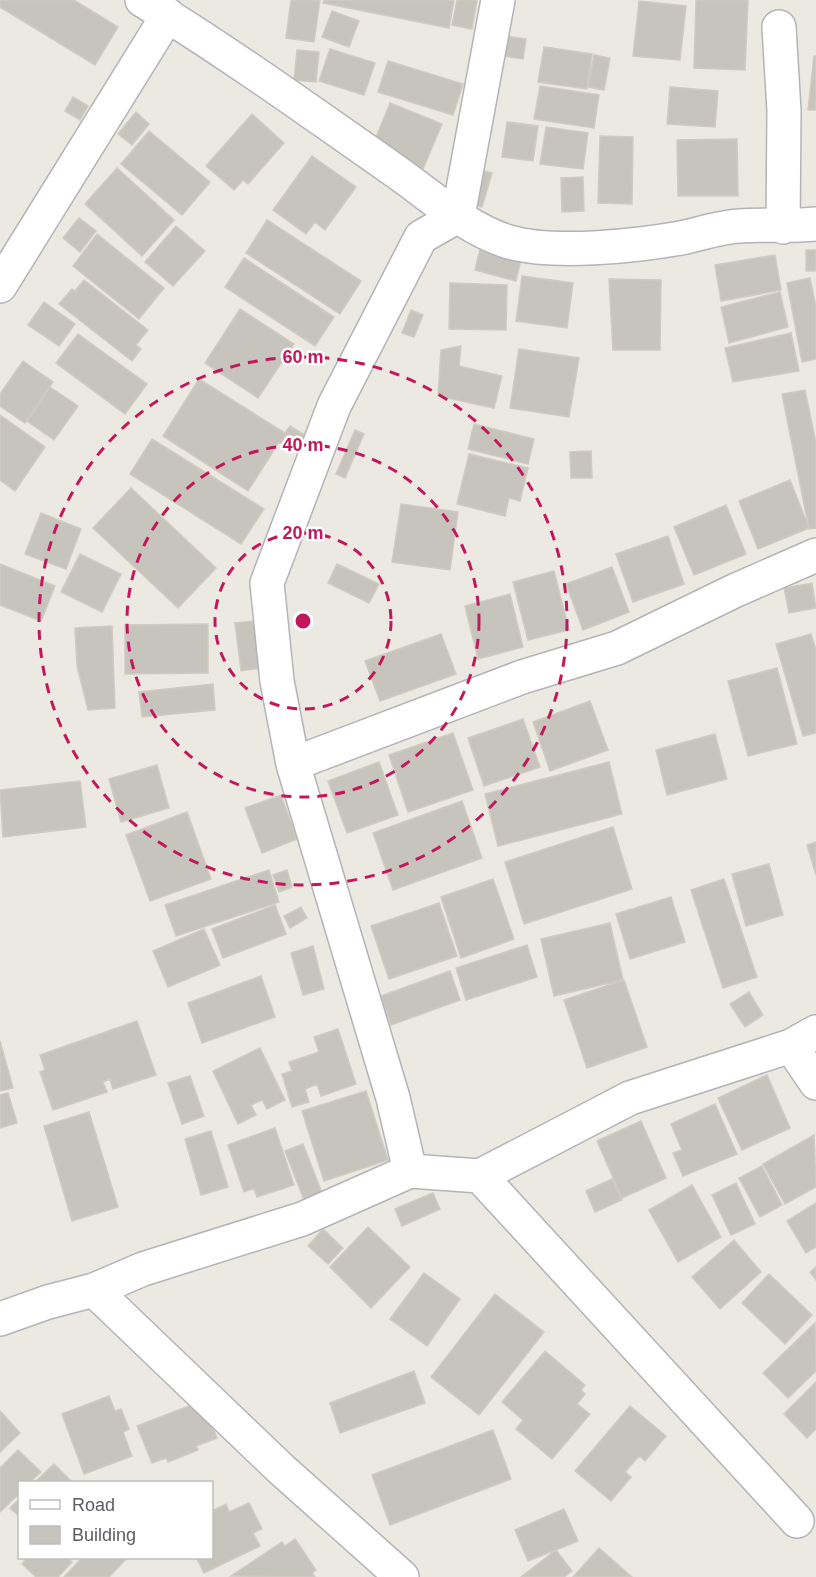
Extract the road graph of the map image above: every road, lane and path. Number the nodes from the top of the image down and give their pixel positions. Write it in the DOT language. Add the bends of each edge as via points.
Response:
graph roads {
  1 [pos="498,0"];
  2 [pos="155,8"];
  3 [pos="779,27"];
  4 [pos="458,216"];
  5 [pos="816,224"];
  6 [pos="783,227"];
  7 [pos="0,286"];
  8 [pos="816,555"];
  9 [pos="293,764"];
  10 [pos="804,1039"];
  11 [pos="816,1083"];
  12 [pos="410,1171"];
  13 [pos="480,1176"];
  14 [pos="94,1290"];
  15 [pos="0,1319"];
  16 [pos="797,1521"];
  17 [pos="402,1577"];
  1 -- 4 [label="street"];
  2 -- 4 [label="street" via="260,74"];
  2 -- 7 [label="street"];
  3 -- 6 [label="street" via="784,111"];
  4 -- 6 [label="street" via="511,242 567,247 602,248 738,226"];
  4 -- 9 [label="street" via="421,237 334,406 267,583 277,681"];
  5 -- 6 [label="street"];
  8 -- 9 [label="street" via="617,648 522,677"];
  9 -- 12 [label="street" via="393,1098"];
  10 -- 11 [label="street"];
  10 -- 13 [label="street" via="630,1098"];
  12 -- 13 [label="street"];
  12 -- 14 [label="street" via="302,1219 143,1269"];
  13 -- 16 [label="street"];
  14 -- 15 [label="street"];
  14 -- 17 [label="street" via="281,1469"];
}
